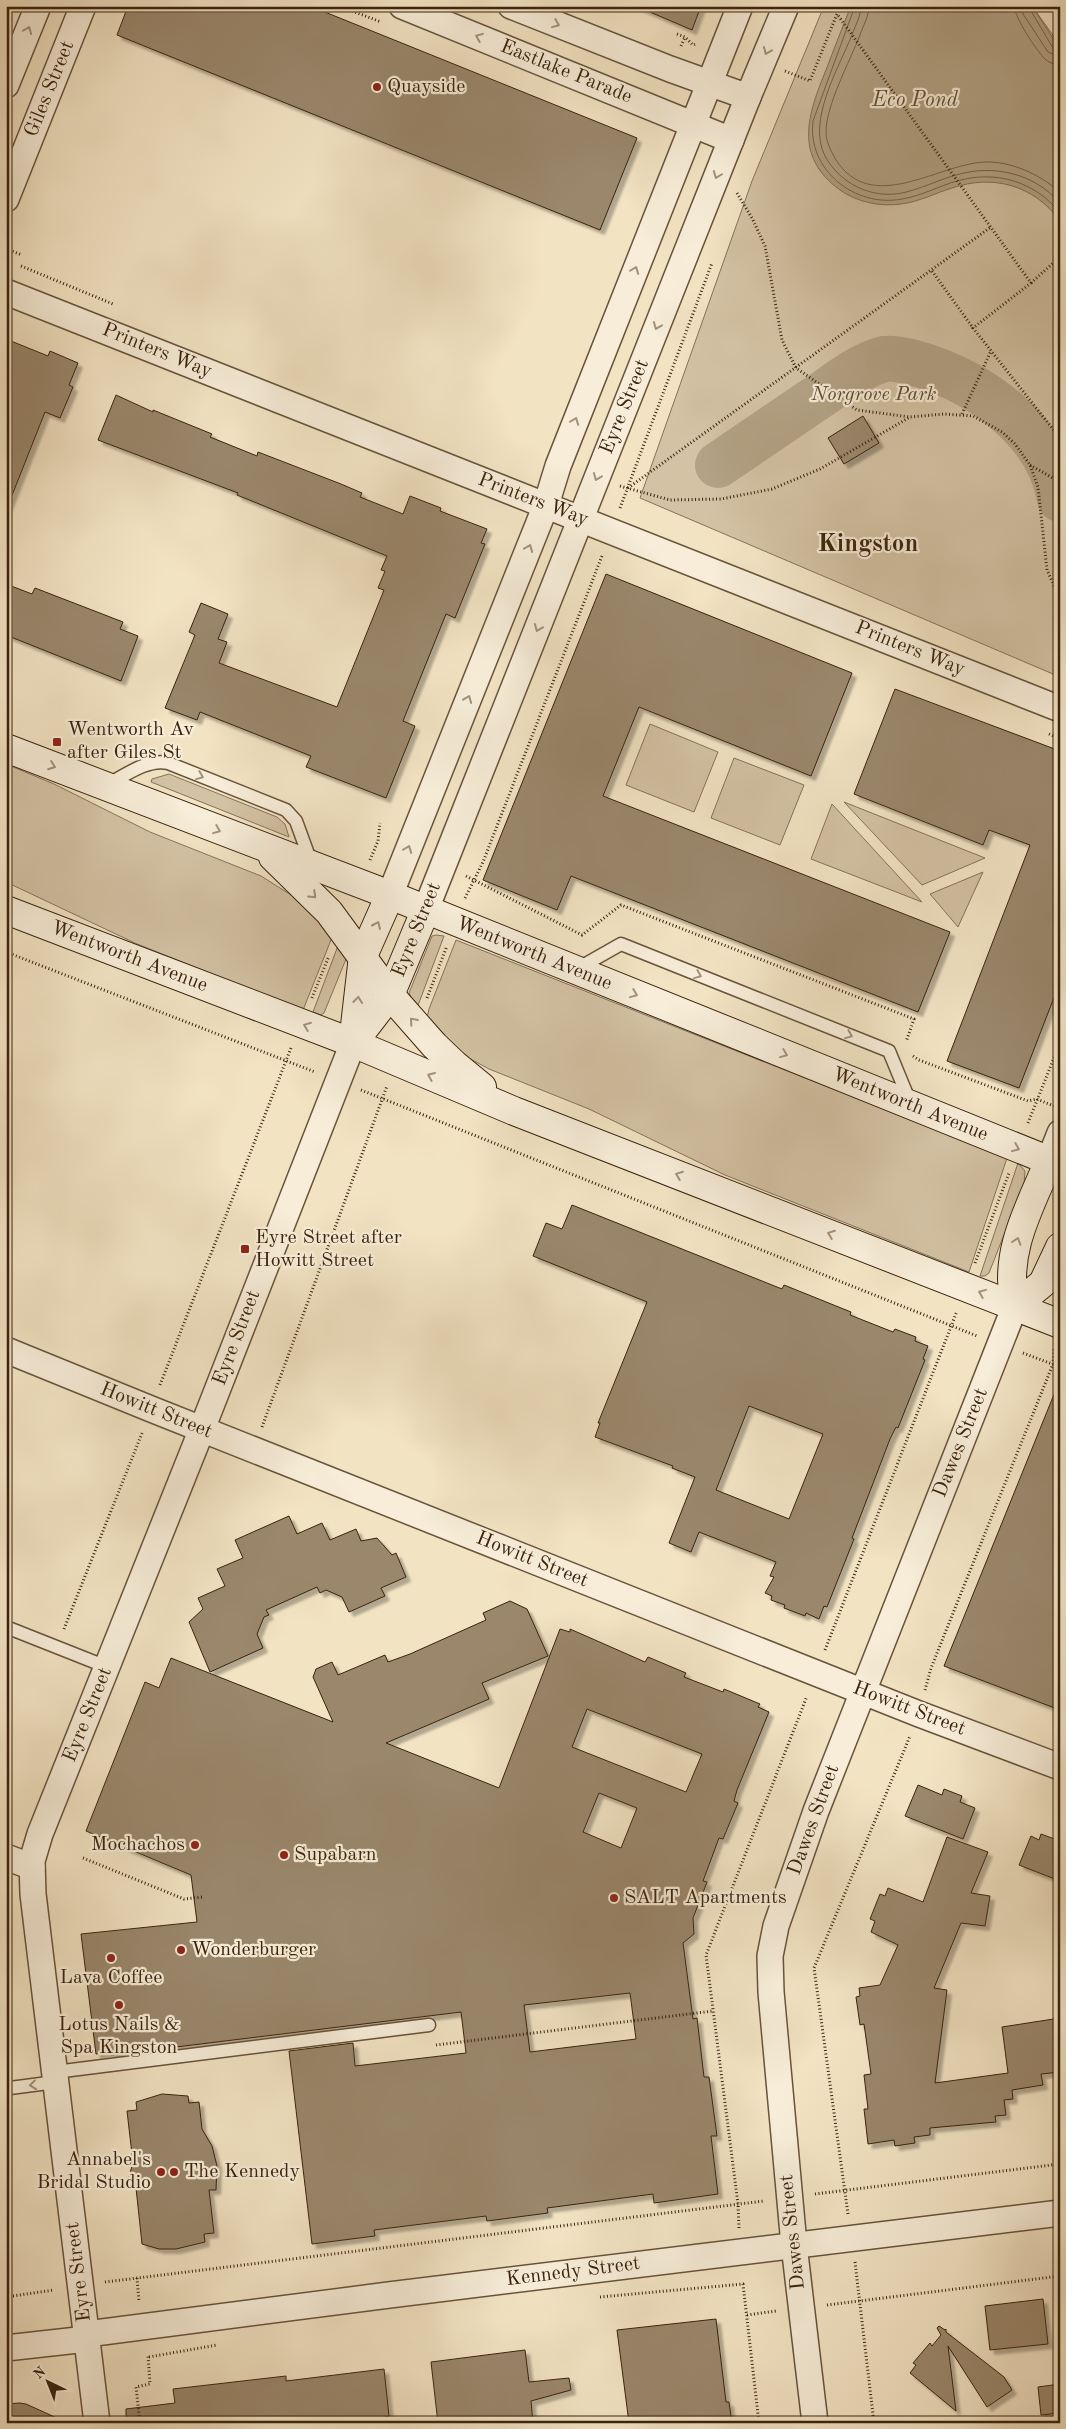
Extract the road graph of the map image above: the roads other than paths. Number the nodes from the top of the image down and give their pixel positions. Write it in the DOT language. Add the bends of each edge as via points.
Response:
graph roads {
  1 [pos="38,6"];
  2 [pos="84,6"];
  3 [pos="402,6"];
  4 [pos="511,6"];
  5 [pos="740,6"];
  6 [pos="786,6"];
  7 [pos="708,83"];
  8 [pos="6,86"];
  9 [pos="748,97"];
  10 [pos="693,123"];
  11 [pos="731,140"];
  12 [pos="6,199"];
  13 [pos="6,292"];
  14 [pos="546,505"];
  15 [pos="581,519"];
  16 [pos="1060,709"];
  17 [pos="6,748"];
  18 [pos="107,786"];
  19 [pos="429,795"];
  20 [pos="466,808"];
  21 [pos="265,849"];
  22 [pos="312,866"];
  23 [pos="390,895"];
  24 [pos="6,910"];
  25 [pos="426,910"];
  26 [pos="363,956"];
  27 [pos="575,970"];
  28 [pos="390,995"];
  29 [pos="353,1043"];
  30 [pos="912,1106"];
  31 [pos="514,1111"];
  32 [pos="1060,1133"];
  33 [pos="1054,1163"];
  34 [pos="1060,1247"];
  35 [pos="1015,1306"];
  36 [pos="1060,1324"];
  37 [pos="6,1350"];
  38 [pos="202,1429"];
  39 [pos="6,1627"];
  40 [pos="107,1668"];
  41 [pos="863,1691"];
  42 [pos="1060,1767"];
  43 [pos="6,1857"];
  44 [pos="32,1866"];
  45 [pos="430,2025"];
  46 [pos="55,2077"];
  47 [pos="10,2088"];
  48 [pos="1060,2213"];
  49 [pos="794,2245"];
  50 [pos="87,2336"];
  51 [pos="6,2348"];
  52 [pos="97,2423"];
  53 [pos="815,2423"];
  8 -- 1 [label="street, Giles Street, one-way"];
  2 -- 12 [label="street, Giles Street"];
  10 -- 3 [label="street, Eastlake Parade, one-way"];
  4 -- 7 [label="street, Eastlake Parade, one-way"];
  5 -- 7 [label="street, Eyre Street"];
  6 -- 9 [label="street, Eyre Street, one-way"];
  7 -- 9 [label="street, Eastlake Parade"];
  7 -- 10 [label="street, Eyre Street"];
  9 -- 11 [label="street, Eyre Street"];
  10 -- 11 [label="street, Eastlake Parade"];
  14 -- 10 [label="street, Eyre Street, one-way" via="558,466"];
  11 -- 15 [label="street, Eyre Street, one-way"];
  13 -- 14 [label="street, Printers Way"];
  14 -- 15 [label="street, Printers Way"];
  19 -- 14 [label="street, Eyre Street, one-way"];
  15 -- 16 [label="street, Printers Way"];
  15 -- 20 [label="street, Eyre Street, one-way"];
  17 -- 18 [label="main road, Wentworth Avenue, one-way"];
  18 -- 21 [label="main road, Wentworth Avenue, one-way"];
  18 -- 22 [label="lane, one-way" via="153,763 164,762 177,767 286,810 296,820"];
  19 -- 20 [label="street"];
  23 -- 19 [label="street, Eyre Street, one-way"];
  20 -- 25 [label="street, Eyre Street"];
  21 -- 22 [label="main road, Wentworth Avenue"];
  21 -- 26 [label="main road, one-way" via="320,901"];
  22 -- 23 [label="main road, Wentworth Avenue"];
  23 -- 25 [label="main road, Wentworth Avenue"];
  26 -- 23 [label="main road, Eyre Street, one-way"];
  29 -- 24 [label="main road, Wentworth Avenue, one-way"];
  25 -- 27 [label="main road, Wentworth Avenue"];
  25 -- 28 [label="main road, Eyre Street"];
  26 -- 28 [label="main road"];
  29 -- 26 [label="main road, Eyre Street, one-way"];
  27 -- 30 [label="main road, Wentworth Avenue, one-way"];
  27 -- 30 [label="lane, one-way" via="620,944 880,1047 889,1051"];
  28 -- 29 [label="main road, Eyre Street"];
  31 -- 28 [label="main road, one-way" via="454,1064"];
  31 -- 29 [label="main road, Wentworth Avenue, one-way"];
  29 -- 38 [label="street, Eyre Street"];
  30 -- 33 [label="main road, Wentworth Avenue, one-way"];
  35 -- 31 [label="main road, Wentworth Avenue, one-way"];
  32 -- 33 [label="street"];
  35 -- 33 [label="main road, one-way" via="1011,1288 1012,1259 1017,1240"];
  34 -- 35 [label="main road" via="1043,1283"];
  35 -- 36 [label="main road, Wentworth Avenue"];
  35 -- 41 [label="street, Dawes Street"];
  37 -- 38 [label="street, Howitt Street"];
  38 -- 40 [label="street, Eyre Street"];
  38 -- 41 [label="street, Howitt Street"];
  39 -- 40 [label="lane"];
  40 -- 44 [label="street, Eyre Street" via="40,1834"];
  41 -- 42 [label="street, Howitt Street"];
  41 -- 49 [label="street, Dawes Street" via="812,1820 776,1926 770,1956"];
  43 -- 44 [label="street"];
  44 -- 46 [label="street, Eyre Street"];
  45 -- 46 [label="lane"];
  46 -- 47 [label="lane, one-way"];
  46 -- 50 [label="street, Eyre Street"];
  48 -- 49 [label="street, Kennedy Street"];
  49 -- 50 [label="street, Kennedy Street"];
  49 -- 53 [label="street, Dawes Street"];
  50 -- 51 [label="street, Kennedy Street"];
  50 -- 52 [label="street, Eyre Street"];
}
